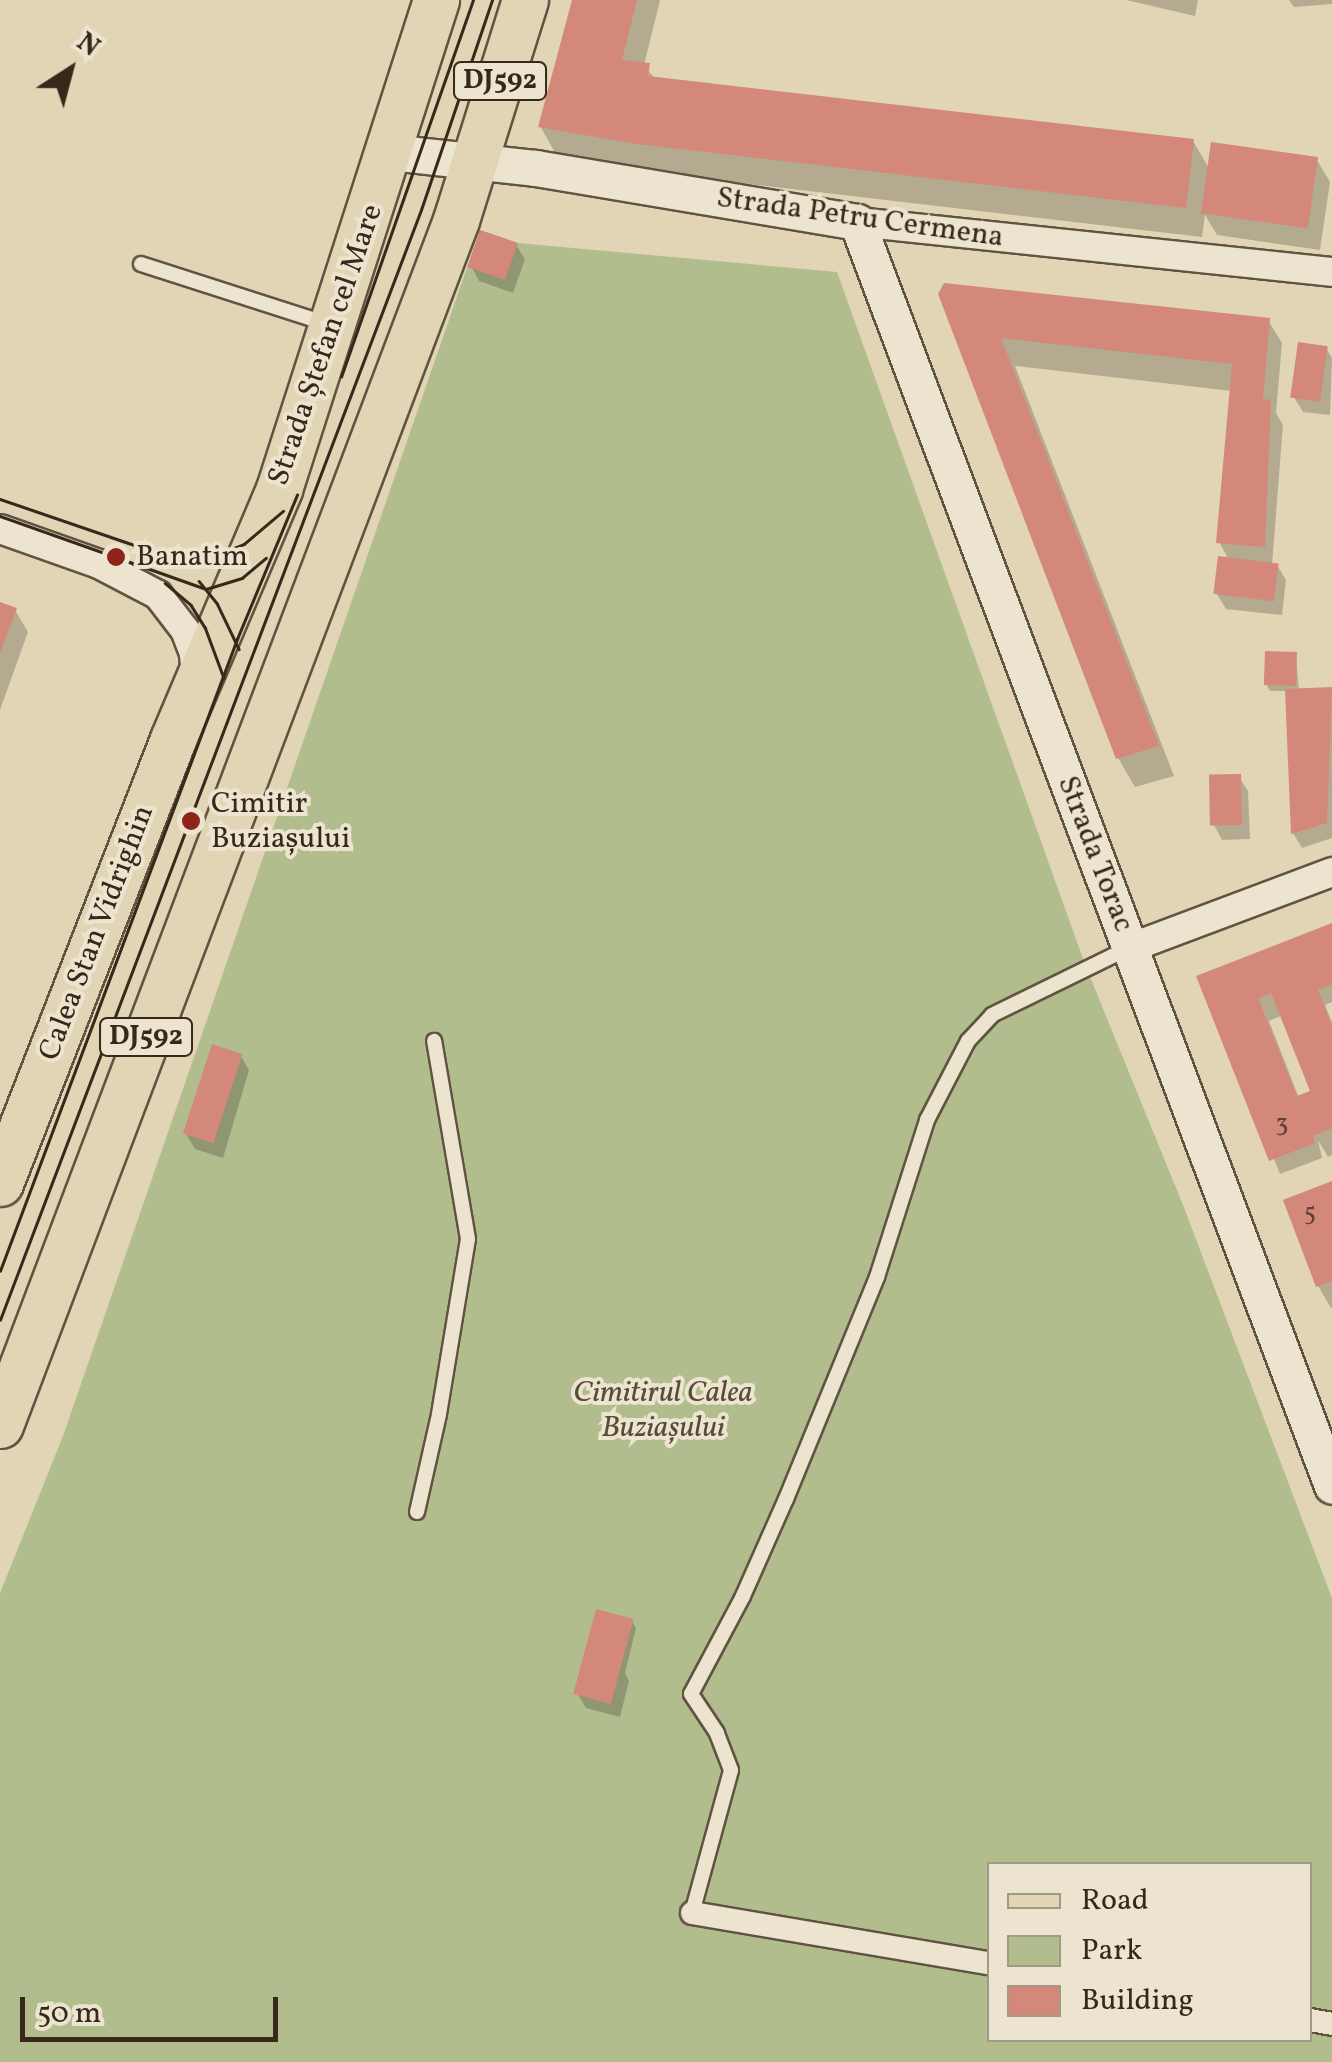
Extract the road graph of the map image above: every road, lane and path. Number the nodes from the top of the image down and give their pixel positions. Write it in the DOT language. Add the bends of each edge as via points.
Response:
graph roads {
  1 [pos="436,0"];
  2 [pos="524,0"];
  3 [pos="390,152"];
  4 [pos="474,162"];
  5 [pos="857,222"];
  6 [pos="141,264"];
  7 [pos="1332,272"];
  8 [pos="333,326"];
  9 [pos="0,529"];
  10 [pos="196,682"];
  11 [pos="1332,872"];
  12 [pos="1130,948"];
  13 [pos="434,1041"];
  14 [pos="0,1183"];
  15 [pos="0,1425"];
  16 [pos="1332,1486"];
  17 [pos="417,1512"];
  18 [pos="692,1913"];
  19 [pos="987,1962"];
  1 -- 3 [label="main road, Strada Ștefan cel Mare / DJ592"];
  2 -- 4 [label="main road, DJ592"];
  3 -- 4 [label="street, Strada Petru Cermena"];
  3 -- 8 [label="main road, Strada Ștefan cel Mare / DJ592"];
  4 -- 5 [label="street, Strada Petru Cermena"];
  4 -- 15 [label="main road, DJ592"];
  5 -- 7 [label="street, Strada Petru Cermena"];
  5 -- 12 [label="street, Strada Torac"];
  6 -- 8 [label="lane"];
  8 -- 10 [label="main road, Strada Ștefan cel Mare / DJ592" via="278,489"];
  9 -- 10 [label="street" via="111,569 158,594 185,630"];
  10 -- 14 [label="main road, Calea Stan Vidrighin / DJ592"];
  11 -- 12 [label="street"];
  12 -- 16 [label="street, Strada Torac"];
  12 -- 18 [label="lane" via="992,1015 968,1041 927,1120 877,1276 786,1499 691,1694 732,1770"];
  13 -- 17 [label="lane" via="468,1239"];
  18 -- 19 [label="street"];
}
